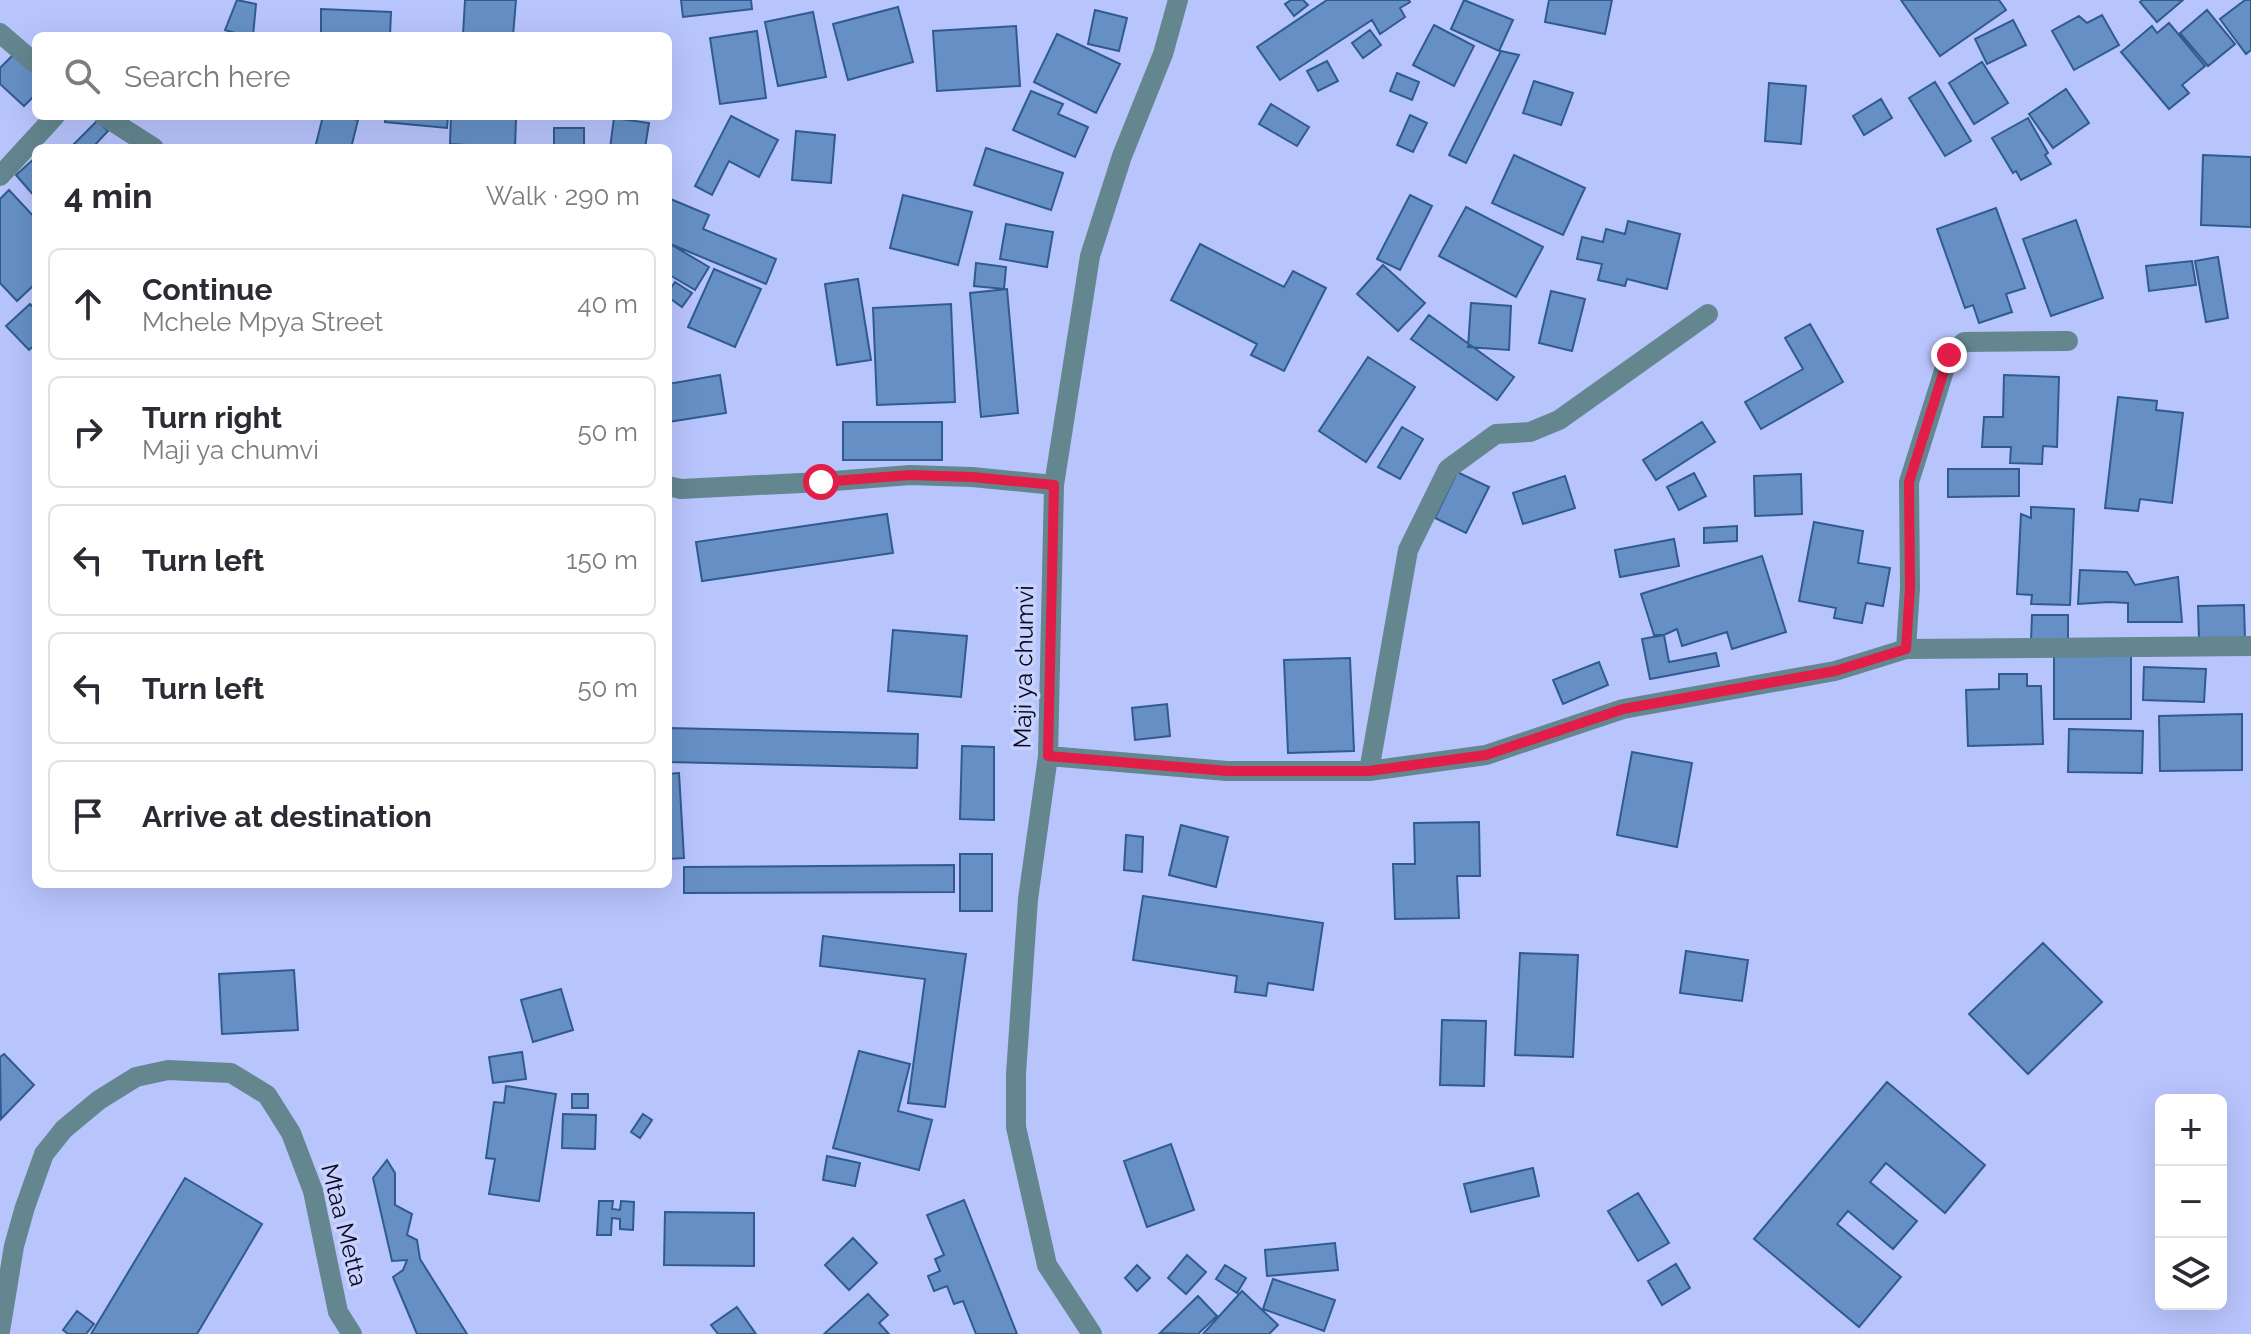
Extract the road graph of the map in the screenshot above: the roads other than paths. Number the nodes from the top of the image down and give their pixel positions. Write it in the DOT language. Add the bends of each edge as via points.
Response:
graph roads {
  1 [pos="1178,0"];
  2 [pos="0,33"];
  3 [pos="32,61"];
  4 [pos="51,120"];
  5 [pos="110,120"];
  6 [pos="148,144"];
  7 [pos="0,176"];
  8 [pos="1708,314"];
  9 [pos="2068,341"];
  10 [pos="1054,485"];
  11 [pos="672,487"];
  12 [pos="2251,646"];
  13 [pos="1906,649"];
  14 [pos="1048,756"];
  15 [pos="1369,771"];
  16 [pos="7,1241"];
  17 [pos="0,1331"];
  18 [pos="352,1334"];
  19 [pos="1092,1334"];
  1 -- 10 [label="street, Maji ya chumvi" via="1090,256"];
  2 -- 3 [label="street"];
  4 -- 7 [label="street"];
  5 -- 6 [label="street"];
  8 -- 15 [label="street" via="1559,420 1530,432 1496,434 1448,469 1408,550"];
  9 -- 13 [label="street" via="1964,342 1949,355 1909,482"];
  10 -- 11 [label="street" via="910,475"];
  10 -- 14 [label="street, Maji ya chumvi"];
  12 -- 13 [label="street"];
  13 -- 15 [label="street" via="1835,671 1623,709 1486,755"];
  14 -- 15 [label="street" via="1227,771"];
  14 -- 19 [label="street, Maji ya chumvi" via="1028,899 1016,1127 1047,1265"];
  16 -- 17 [label="street, Mtaa Metta"];
  16 -- 18 [label="street, Mtaa Metta" via="44,1154 99,1100 136,1077 168,1070 231,1073 267,1095 291,1133 313,1191 338,1312"];
}
